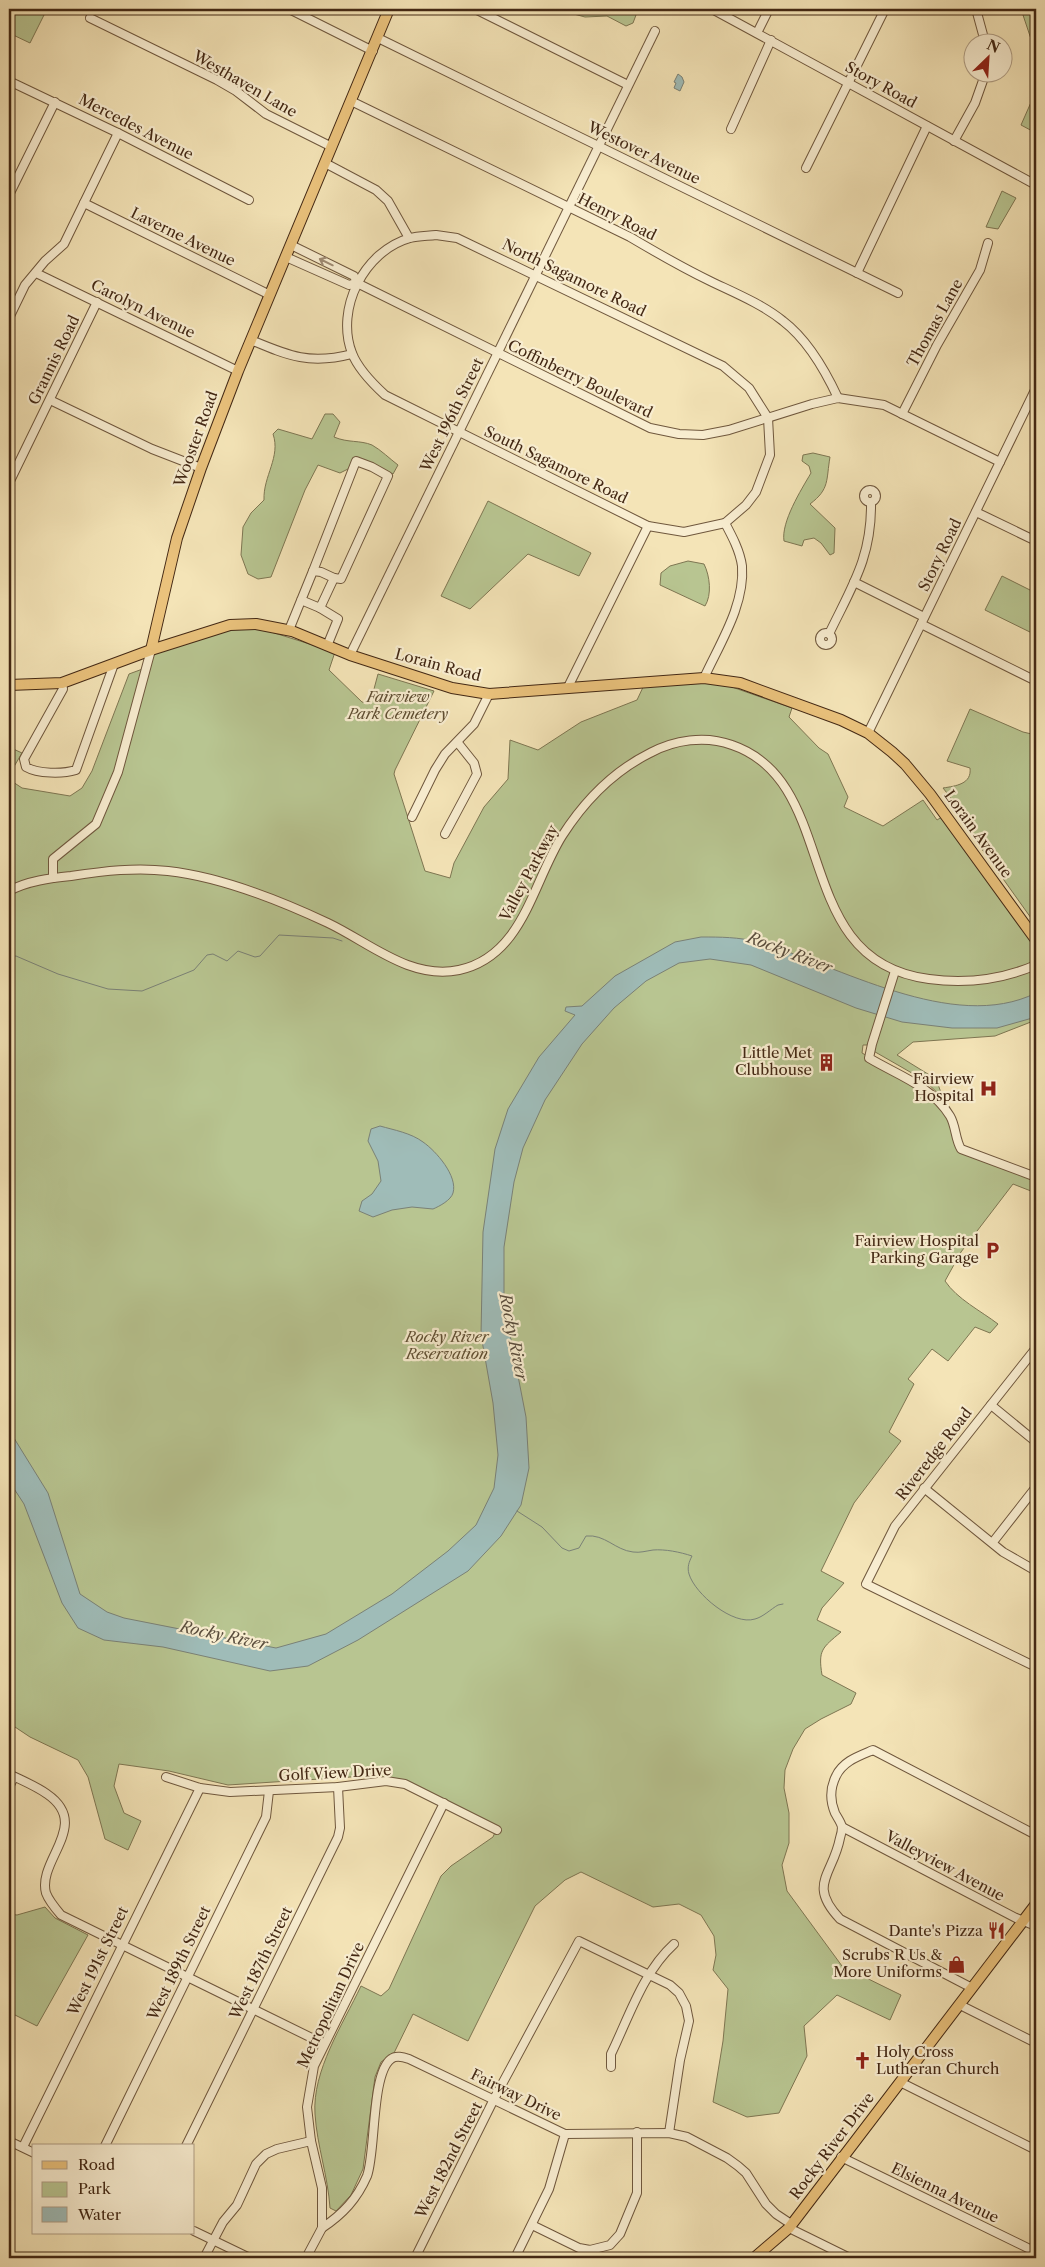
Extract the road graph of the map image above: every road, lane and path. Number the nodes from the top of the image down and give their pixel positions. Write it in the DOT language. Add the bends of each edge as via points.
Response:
graph roads {
  1 [pos="289,9"];
  2 [pos="390,9"];
  3 [pos="475,9"];
  4 [pos="712,9"];
  5 [pos="769,9"];
  6 [pos="885,9"];
  7 [pos="976,9"];
  8 [pos="90,18"];
  9 [pos="655,31"];
  10 [pos="757,32"];
  11 [pos="982,32"];
  12 [pos="378,38"];
  13 [pos="771,40"];
  14 [pos="373,50"];
  15 [pos="9,81"];
  16 [pos="982,82"];
  17 [pos="848,83"];
  18 [pos="628,85"];
  19 [pos="351,101"];
  20 [pos="55,102"];
  21 [pos="927,126"];
  22 [pos="731,129"];
  23 [pos="118,133"];
  24 [pos="954,141"];
  25 [pos="600,146"];
  26 [pos="332,147"];
  27 [pos="325,163"];
  28 [pos="806,168"];
  29 [pos="1036,186"];
  30 [pos="9,195"];
  31 [pos="249,200"];
  32 [pos="84,203"];
  33 [pos="570,208"];
  34 [pos="409,238"];
  35 [pos="988,243"];
  36 [pos="291,245"];
  37 [pos="286,256"];
  38 [pos="36,272"];
  39 [pos="856,273"];
  40 [pos="537,275"];
  41 [pos="357,283"];
  42 [pos="898,293"];
  43 [pos="270,295"];
  44 [pos="97,302"];
  45 [pos="9,318"];
  46 [pos="251,340"];
  47 [pos="352,354"];
  48 [pos="498,354"];
  49 [pos="238,371"];
  50 [pos="1036,388"];
  51 [pos="838,398"];
  52 [pos="50,400"];
  53 [pos="902,414"];
  54 [pos="768,418"];
  55 [pos="459,432"];
  56 [pos="1000,462"];
  57 [pos="200,468"];
  58 [pos="9,483"];
  59 [pos="871,502"];
  60 [pos="976,512"];
  61 [pos="726,523"];
  62 [pos="648,526"];
  63 [pos="1036,541"];
  64 [pos="313,571"];
  65 [pos="334,578"];
  66 [pos="854,582"];
  67 [pos="301,600"];
  68 [pos="320,608"];
  69 [pos="922,621"];
  70 [pos="289,630"];
  71 [pos="829,634"];
  72 [pos="327,646"];
  73 [pos="152,650"];
  74 [pos="350,655"];
  75 [pos="114,664"];
  76 [pos="704,678"];
  77 [pos="1036,681"];
  78 [pos="62,683"];
  79 [pos="9,686"];
  80 [pos="568,687"];
  81 [pos="489,694"];
  82 [pos="868,734"];
  83 [pos="458,743"];
  84 [pos="930,794"];
  85 [pos="412,817"];
  86 [pos="445,834"];
  87 [pos="52,878"];
  88 [pos="9,891"];
  89 [pos="1036,940"];
  90 [pos="1036,965"];
  91 [pos="895,971"];
  92 [pos="1036,1177"];
  93 [pos="1036,1348"];
  94 [pos="991,1405"];
  95 [pos="1036,1442"];
  96 [pos="924,1488"];
  97 [pos="1035,1490"];
  98 [pos="992,1542"];
  99 [pos="1036,1571"];
  100 [pos="1036,1668"];
  101 [pos="11,1776"];
  102 [pos="166,1777"];
  103 [pos="9,1787"];
  104 [pos="338,1787"];
  105 [pos="200,1788"];
  106 [pos="269,1791"];
  107 [pos="444,1804"];
  108 [pos="842,1827"];
  109 [pos="497,1830"];
  110 [pos="1036,1835"];
  111 [pos="1036,1904"];
  112 [pos="1023,1920"];
  113 [pos="1036,1926"];
  114 [pos="122,1944"];
  115 [pos="674,1944"];
  116 [pos="649,1974"];
  117 [pos="188,1976"];
  118 [pos="972,1988"];
  119 [pos="960,2005"];
  120 [pos="254,2010"];
  121 [pos="1036,2043"];
  122 [pos="324,2044"];
  123 [pos="611,2067"];
  124 [pos="900,2082"];
  125 [pos="494,2099"];
  126 [pos="637,2132"];
  127 [pos="669,2133"];
  128 [pos="565,2134"];
  129 [pos="9,2140"];
  130 [pos="311,2141"];
  131 [pos="106,2144"];
  132 [pos="187,2144"];
  133 [pos="23,2147"];
  134 [pos="1036,2150"];
  135 [pos="32,2151"];
  136 [pos="841,2157"];
  137 [pos="532,2225"];
  138 [pos="790,2226"];
  139 [pos="322,2228"];
  140 [pos="195,2231"];
  141 [pos="213,2240"];
  142 [pos="1036,2252"];
  143 [pos="516,2256"];
  144 [pos="204,2258"];
  145 [pos="250,2258"];
  146 [pos="306,2258"];
  147 [pos="414,2258"];
  148 [pos="754,2258"];
  149 [pos="850,2258"];
  1 -- 14 [label="street"];
  2 -- 12 [label="main road, Wooster Road"];
  3 -- 18 [label="street"];
  4 -- 10 [label="street, Story Road"];
  5 -- 10 [label="street"];
  6 -- 17 [label="street"];
  7 -- 11 [label="street"];
  8 -- 26 [label="street, Westhaven Lane" via="217,80 266,114"];
  9 -- 18 [label="street, West 196th Street"];
  10 -- 13 [label="street, Story Road"];
  12 -- 14 [label="main road, Wooster Road"];
  12 -- 25 [label="street, Westover Avenue"];
  13 -- 17 [label="street, Story Road"];
  13 -- 22 [label="street"];
  14 -- 19 [label="main road, Wooster Road"];
  15 -- 20 [label="street, Mercedes Avenue"];
  16 -- 24 [label="street"];
  17 -- 21 [label="street, Story Road"];
  17 -- 28 [label="street"];
  18 -- 25 [label="street, West 196th Street"];
  19 -- 26 [label="main road, Wooster Road"];
  19 -- 33 [label="street, Henry Road"];
  20 -- 23 [label="street, Mercedes Avenue"];
  20 -- 30 [label="street"];
  21 -- 24 [label="street, Story Road"];
  21 -- 39 [label="street"];
  23 -- 31 [label="street, Mercedes Avenue"];
  23 -- 32 [label="street"];
  24 -- 29 [label="street, Story Road"];
  25 -- 33 [label="street, West 196th Street"];
  25 -- 39 [label="street, Westover Avenue"];
  26 -- 27 [label="main road, Wooster Road"];
  27 -- 34 [label="street" via="376,190 388,201"];
  27 -- 36 [label="main road, Wooster Road"];
  32 -- 38 [label="street" via="64,244"];
  32 -- 43 [label="street, Laverne Avenue"];
  33 -- 40 [label="street, West 196th Street"];
  33 -- 51 [label="street, Henry Road" via="763,307 784,321 803,340"];
  34 -- 40 [label="street, North Sagamore Road" via="436,235 457,238"];
  34 -- 41 [label="street, North Sagamore Road" via="380,254"];
  35 -- 53 [label="street, Thomas Lane" via="980,270"];
  36 -- 37 [label="main road, Wooster Road"];
  41 -- 36 [label="street, Coffinberry Boulevard, one-way" via="354,276"];
  37 -- 41 [label="street, Coffinberry Boulevard" via="349,286"];
  37 -- 43 [label="main road, Wooster Road"];
  38 -- 44 [label="street, Carolyn Avenue"];
  38 -- 45 [label="street" via="25,285"];
  39 -- 42 [label="street, Westover Avenue"];
  40 -- 48 [label="street, West 196th Street"];
  40 -- 54 [label="street, North Sagamore Road" via="723,366 750,388"];
  41 -- 47 [label="street, South Sagamore Road" via="348,313 347,330"];
  41 -- 48 [label="street, Coffinberry Boulevard"];
  43 -- 46 [label="main road, Wooster Road"];
  44 -- 49 [label="street, Carolyn Avenue"];
  44 -- 52 [label="street, Grannis Road"];
  46 -- 47 [label="street" via="284,354 308,359 332,359"];
  46 -- 49 [label="main road, Wooster Road"];
  47 -- 55 [label="street, South Sagamore Road" via="370,381 385,395"];
  48 -- 54 [label="street, Coffinberry Boulevard" via="650,428 703,435"];
  48 -- 55 [label="street, West 196th Street"];
  49 -- 57 [label="main road, Wooster Road"];
  50 -- 56 [label="street, Story Road"];
  51 -- 53 [label="street, Coffinberry Boulevard" via="884,405"];
  51 -- 54 [label="street, Coffinberry Boulevard"];
  52 -- 57 [label="street" via="152,449"];
  52 -- 58 [label="street, Grannis Road"];
  53 -- 56 [label="street, Coffinberry Boulevard"];
  54 -- 61 [label="street, South Sagamore Road" via="770,455 765,472 756,492"];
  55 -- 62 [label="street, South Sagamore Road"];
  55 -- 74 [label="street, West 196th Street"];
  56 -- 60 [label="street, Story Road"];
  57 -- 73 [label="main road, Wooster Road" via="177,538"];
  59 -- 66 [label="street" via="869,543"];
  60 -- 63 [label="street"];
  60 -- 69 [label="street, Story Road"];
  61 -- 62 [label="street, South Sagamore Road" via="684,532"];
  61 -- 76 [label="street" via="742,564 742,583 739,600"];
  62 -- 80 [label="street"];
  64 -- 65 [label="street"];
  64 -- 65 [label="street" via="356,461 388,476 341,579"];
  64 -- 67 [label="street"];
  65 -- 68 [label="street"];
  66 -- 69 [label="street"];
  66 -- 71 [label="street"];
  67 -- 68 [label="street"];
  67 -- 70 [label="street"];
  68 -- 72 [label="street" via="338,619"];
  69 -- 77 [label="street"];
  69 -- 82 [label="street, Story Road"];
  70 -- 72 [label="main road, Lorain Road"];
  70 -- 73 [label="main road, Lorain Road" via="256,624 230,625"];
  72 -- 74 [label="main road, Lorain Road"];
  73 -- 75 [label="main road, Lorain Road"];
  73 -- 87 [label="street, Wooster Road" via="118,772 100,815 96,824 53,859"];
  74 -- 81 [label="main road, Lorain Road" via="452,688"];
  75 -- 78 [label="main road, Lorain Road"];
  75 -- 78 [label="street" via="76,770 68,773 32,770 26,767 24,759 63,689"];
  76 -- 80 [label="main road, Lorain Road"];
  76 -- 82 [label="main road, Lorain Road" via="740,683 841,720"];
  78 -- 79 [label="main road, Lorain Road"];
  80 -- 81 [label="main road, Lorain Road"];
  81 -- 83 [label="street" via="474,724"];
  82 -- 84 [label="main road, Lorain Road" via="906,764"];
  83 -- 85 [label="street" via="445,754 435,770"];
  83 -- 86 [label="street" via="474,763 477,774"];
  84 -- 89 [label="main road, Lorain Avenue"];
  87 -- 88 [label="street, Valley Parkway"];
  87 -- 91 [label="street, Valley Parkway" via="139,869 198,876 293,908 423,971 458,970 474,966 504,945 519,925 561,838 582,807 610,778 658,748 692,740 712,740 757,757 783,784 794,801 842,926 863,950"];
  90 -- 91 [label="street, Valley Parkway" via="995,979 960,982 920,978"];
  91 -- 92 [label="street" via="869,1058 918,1085 936,1099 950,1117 961,1149"];
  93 -- 94 [label="street, Riveredge Road"];
  94 -- 95 [label="street"];
  94 -- 96 [label="street, Riveredge Road"];
  96 -- 98 [label="street"];
  96 -- 100 [label="street, Riveredge Road" via="895,1526 866,1584"];
  97 -- 98 [label="street"];
  98 -- 99 [label="street"];
  101 -- 103 [label="street"];
  101 -- 114 [label="street" via="47,1794 60,1807 65,1822 62,1839 46,1877 46,1892 52,1905 61,1915"];
  102 -- 105 [label="street, Golf View Drive"];
  104 -- 106 [label="street, Golf View Drive"];
  104 -- 107 [label="street, Golf View Drive" via="395,1782"];
  104 -- 120 [label="street, West 187th Street" via="338,1837"];
  105 -- 106 [label="street, Golf View Drive" via="230,1792"];
  105 -- 114 [label="street, West 191st Street"];
  106 -- 117 [label="street, West 189th Street" via="266,1817"];
  107 -- 109 [label="street, Golf View Drive"];
  107 -- 122 [label="street, Metropolitan Drive"];
  108 -- 110 [label="street" via="830,1800 835,1776 842,1766 873,1750"];
  108 -- 112 [label="street, Valleyview Avenue"];
  108 -- 118 [label="street" via="839,1845 826,1875 824,1897 830,1908 840,1919"];
  111 -- 112 [label="main road, Rocky River Drive"];
  112 -- 113 [label="street, Valleyview Avenue"];
  112 -- 118 [label="main road, Rocky River Drive"];
  114 -- 117 [label="street"];
  114 -- 133 [label="street, West 191st Street"];
  115 -- 116 [label="street"];
  116 -- 123 [label="street" via="611,2054"];
  116 -- 125 [label="street, West 182nd Street" via="579,1941"];
  116 -- 127 [label="street" via="679,1993 689,2021"];
  117 -- 120 [label="street"];
  117 -- 131 [label="street, West 189th Street"];
  118 -- 119 [label="main road, Rocky River Drive"];
  119 -- 121 [label="street"];
  119 -- 124 [label="main road, Rocky River Drive"];
  120 -- 122 [label="street"];
  120 -- 132 [label="street, West 187th Street"];
  122 -- 130 [label="street, Metropolitan Drive" via="309,2087 307,2107"];
  124 -- 134 [label="street"];
  124 -- 136 [label="main road, Rocky River Drive"];
  125 -- 128 [label="street, Fairway Drive"];
  125 -- 139 [label="street, Fairway Drive" via="409,2059 400,2056 391,2059 385,2066 380,2084 368,2174 350,2206"];
  125 -- 147 [label="street, West 182nd Street"];
  126 -- 127 [label="street, Fairway Drive"];
  126 -- 128 [label="street, Fairway Drive"];
  126 -- 137 [label="street" via="637,2193 620,2234 610,2244 590,2250 579,2248"];
  127 -- 138 [label="street, Fairway Drive" via="687,2138 738,2166 766,2204"];
  128 -- 137 [label="street" via="549,2189"];
  129 -- 133 [label="street"];
  130 -- 139 [label="street, Metropolitan Drive" via="322,2188"];
  130 -- 141 [label="street" via="277,2149 256,2164 237,2205"];
  133 -- 135 [label="street"];
  136 -- 138 [label="main road, Rocky River Drive"];
  136 -- 142 [label="street, Elsienna Avenue"];
  137 -- 143 [label="street"];
  138 -- 148 [label="main road, Rocky River Drive"];
  138 -- 149 [label="street"];
  139 -- 146 [label="street, Metropolitan Drive"];
  140 -- 141 [label="street"];
  141 -- 144 [label="street"];
  141 -- 145 [label="street"];
}
